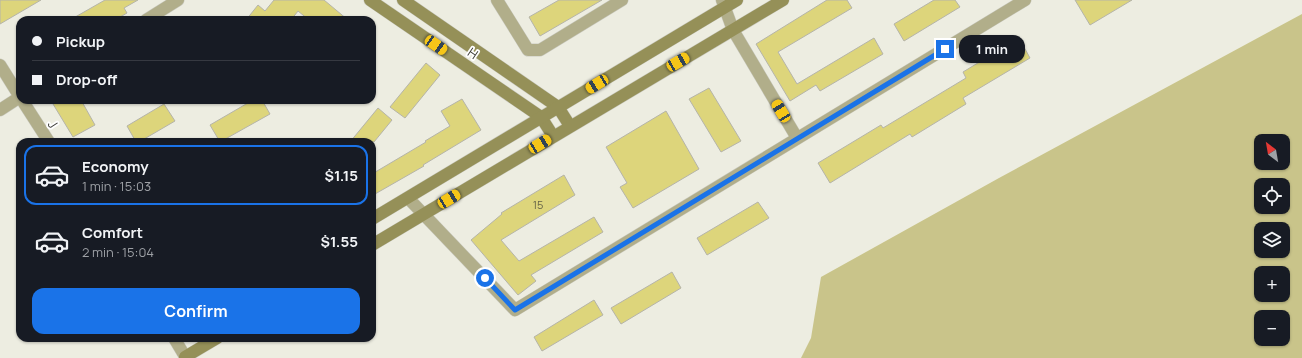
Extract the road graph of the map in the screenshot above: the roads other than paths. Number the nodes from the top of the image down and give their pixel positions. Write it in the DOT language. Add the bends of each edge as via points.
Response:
graph roads {
  1 [pos="178,0"];
  2 [pos="370,0"];
  3 [pos="403,0"];
  4 [pos="497,0"];
  5 [pos="622,0"];
  6 [pos="737,0"];
  7 [pos="783,0"];
  8 [pos="1025,0"];
  9 [pos="723,4"];
  10 [pos="152,16"];
  11 [pos="733,30"];
  12 [pos="0,65"];
  13 [pos="16,91"];
  14 [pos="16,100"];
  15 [pos="24,104"];
  16 [pos="558,107"];
  17 [pos="0,110"];
  18 [pos="541,117"];
  19 [pos="570,126"];
  20 [pos="553,136"];
  21 [pos="46,138"];
  22 [pos="798,138"];
  23 [pos="408,198"];
  24 [pos="424,214"];
  25 [pos="376,217"];
  26 [pos="376,243"];
  27 [pos="177,342"];
  28 [pos="210,342"];
  29 [pos="186,357"];
  1 -- 10 [label="street"];
  2 -- 18 [label="street, H"];
  3 -- 16 [label="street, H"];
  4 -- 5 [label="street" via="528,50 540,50"];
  6 -- 9 [label="street"];
  7 -- 11 [label="street"];
  8 -- 22 [label="street"];
  9 -- 11 [label="street"];
  9 -- 16 [label="street"];
  11 -- 19 [label="street"];
  11 -- 22 [label="street"];
  12 -- 13 [label="street"];
  14 -- 17 [label="street"];
  15 -- 21 [label="street, J"];
  16 -- 18 [label="street"];
  16 -- 19 [label="street, H"];
  18 -- 20 [label="street, H"];
  18 -- 23 [label="street"];
  19 -- 20 [label="street"];
  20 -- 24 [label="street"];
  22 -- 24 [label="street" via="515,310"];
  23 -- 24 [label="street"];
  23 -- 25 [label="street"];
  24 -- 26 [label="street"];
  27 -- 29 [label="street"];
  28 -- 29 [label="street"];
}
